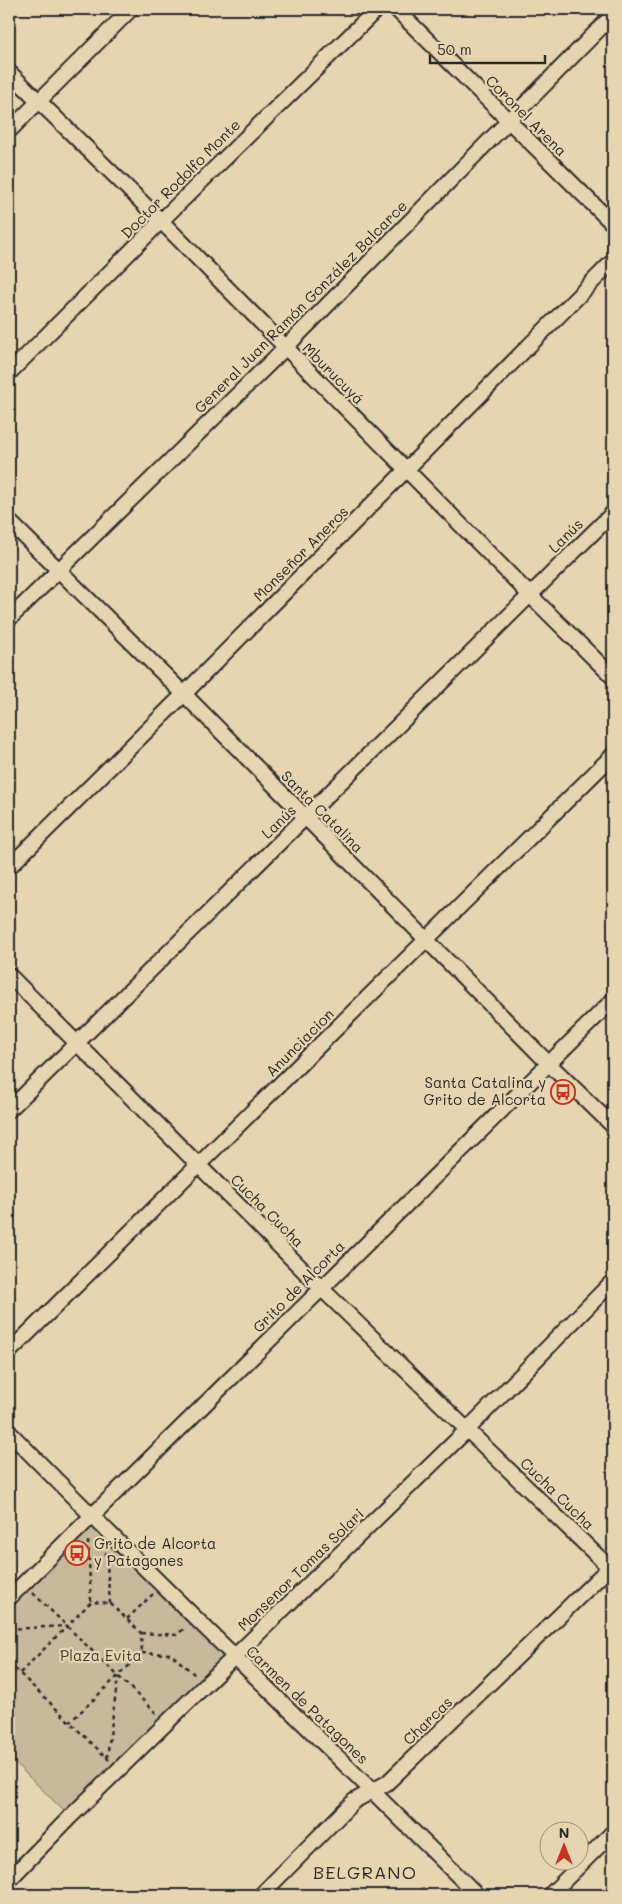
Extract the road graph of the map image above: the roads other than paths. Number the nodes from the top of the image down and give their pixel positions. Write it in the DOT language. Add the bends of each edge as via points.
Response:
graph roads {
  1 [pos="131,9"];
  2 [pos="378,9"];
  3 [pos="396,9"];
  4 [pos="613,15"];
  5 [pos="9,72"];
  6 [pos="38,102"];
  7 [pos="509,121"];
  8 [pos="9,131"];
  9 [pos="160,221"];
  10 [pos="613,224"];
  11 [pos="613,261"];
  12 [pos="285,348"];
  13 [pos="9,373"];
  14 [pos="407,471"];
  15 [pos="613,513"];
  16 [pos="9,521"];
  17 [pos="58,571"];
  18 [pos="530,595"];
  19 [pos="9,620"];
  20 [pos="613,676"];
  21 [pos="184,694"];
  22 [pos="613,756"];
  23 [pos="305,819"];
  24 [pos="9,867"];
  25 [pos="428,940"];
  26 [pos="9,975"];
  27 [pos="613,1000"];
  28 [pos="77,1042"];
  29 [pos="549,1064"];
  30 [pos="9,1110"];
  31 [pos="613,1126"];
  32 [pos="199,1166"];
  33 [pos="613,1281"];
  34 [pos="321,1288"];
  35 [pos="9,1352"];
  36 [pos="467,1430"];
  37 [pos="9,1432"];
  38 [pos="88,1518"];
  39 [pos="612,1567"];
  40 [pos="9,1598"];
  41 [pos="235,1658"];
  42 [pos="373,1790"];
  43 [pos="613,1832"];
  44 [pos="9,1880"];
  45 [pos="262,1895"];
  46 [pos="477,1895"];
  47 [pos="550,1895"];
  1 -- 6 [label="street"];
  2 -- 9 [label="street, Doctor Rodolfo Monte"];
  3 -- 7 [label="street, Coronel Arena"];
  4 -- 7 [label="street, General Juan Ramón González Balcarce"];
  5 -- 6 [label="street, Mburucuyá"];
  6 -- 8 [label="street"];
  6 -- 9 [label="street, Mburucuyá"];
  7 -- 10 [label="street, Coronel Arena"];
  7 -- 12 [label="street, General Juan Ramón González Balcarce"];
  9 -- 12 [label="street, Mburucuyá"];
  9 -- 13 [label="street, Doctor Rodolfo Monte"];
  11 -- 14 [label="street, Monseñor Aneros"];
  12 -- 14 [label="street, Mburucuyá"];
  12 -- 17 [label="street, General Juan Ramón González Balcarce"];
  14 -- 18 [label="street, Mburucuyá"];
  14 -- 21 [label="street, Monseñor Aneros"];
  15 -- 18 [label="street, Lanús"];
  16 -- 17 [label="street, Santa Catalina"];
  17 -- 19 [label="street, General Juan Ramón González Balcarce"];
  17 -- 21 [label="street, Santa Catalina"];
  18 -- 20 [label="street, Mburucuyá"];
  18 -- 23 [label="street, Lanús"];
  21 -- 23 [label="street, Santa Catalina"];
  21 -- 24 [label="street, Monseñor Aneros"];
  22 -- 25 [label="street, Anunciacion"];
  23 -- 25 [label="street, Santa Catalina"];
  23 -- 28 [label="street, Lanús"];
  25 -- 29 [label="street, Santa Catalina"];
  25 -- 32 [label="street, Anunciacion"];
  26 -- 28 [label="street, Cucha Cucha"];
  27 -- 29 [label="street, Grito de Alcorta"];
  28 -- 30 [label="street, Lanús"];
  28 -- 32 [label="street, Cucha Cucha"];
  29 -- 31 [label="street, Santa Catalina"];
  29 -- 34 [label="street, Grito de Alcorta"];
  32 -- 34 [label="street, Cucha Cucha"];
  32 -- 35 [label="street, Anunciacion"];
  33 -- 36 [label="street, Monsenor Tomas Solari"];
  34 -- 36 [label="street, Cucha Cucha"];
  34 -- 38 [label="street, Grito de Alcorta"];
  36 -- 39 [label="street, Cucha Cucha"];
  36 -- 41 [label="street, Monsenor Tomas Solari"];
  37 -- 38 [label="street, Carmen de Patagones"];
  38 -- 40 [label="street, Grito de Alcorta"];
  38 -- 41 [label="street, Carmen de Patagones" via="105,1530"];
  39 -- 42 [label="street, Charcas" via="388,1782"];
  41 -- 42 [label="street, Carmen de Patagones"];
  41 -- 44 [label="street, Monsenor Tomas Solari"];
  42 -- 45 [label="street, Charcas" via="354,1801"];
  42 -- 46 [label="street, Carmen de Patagones"];
  43 -- 47 [label="street"];
}
